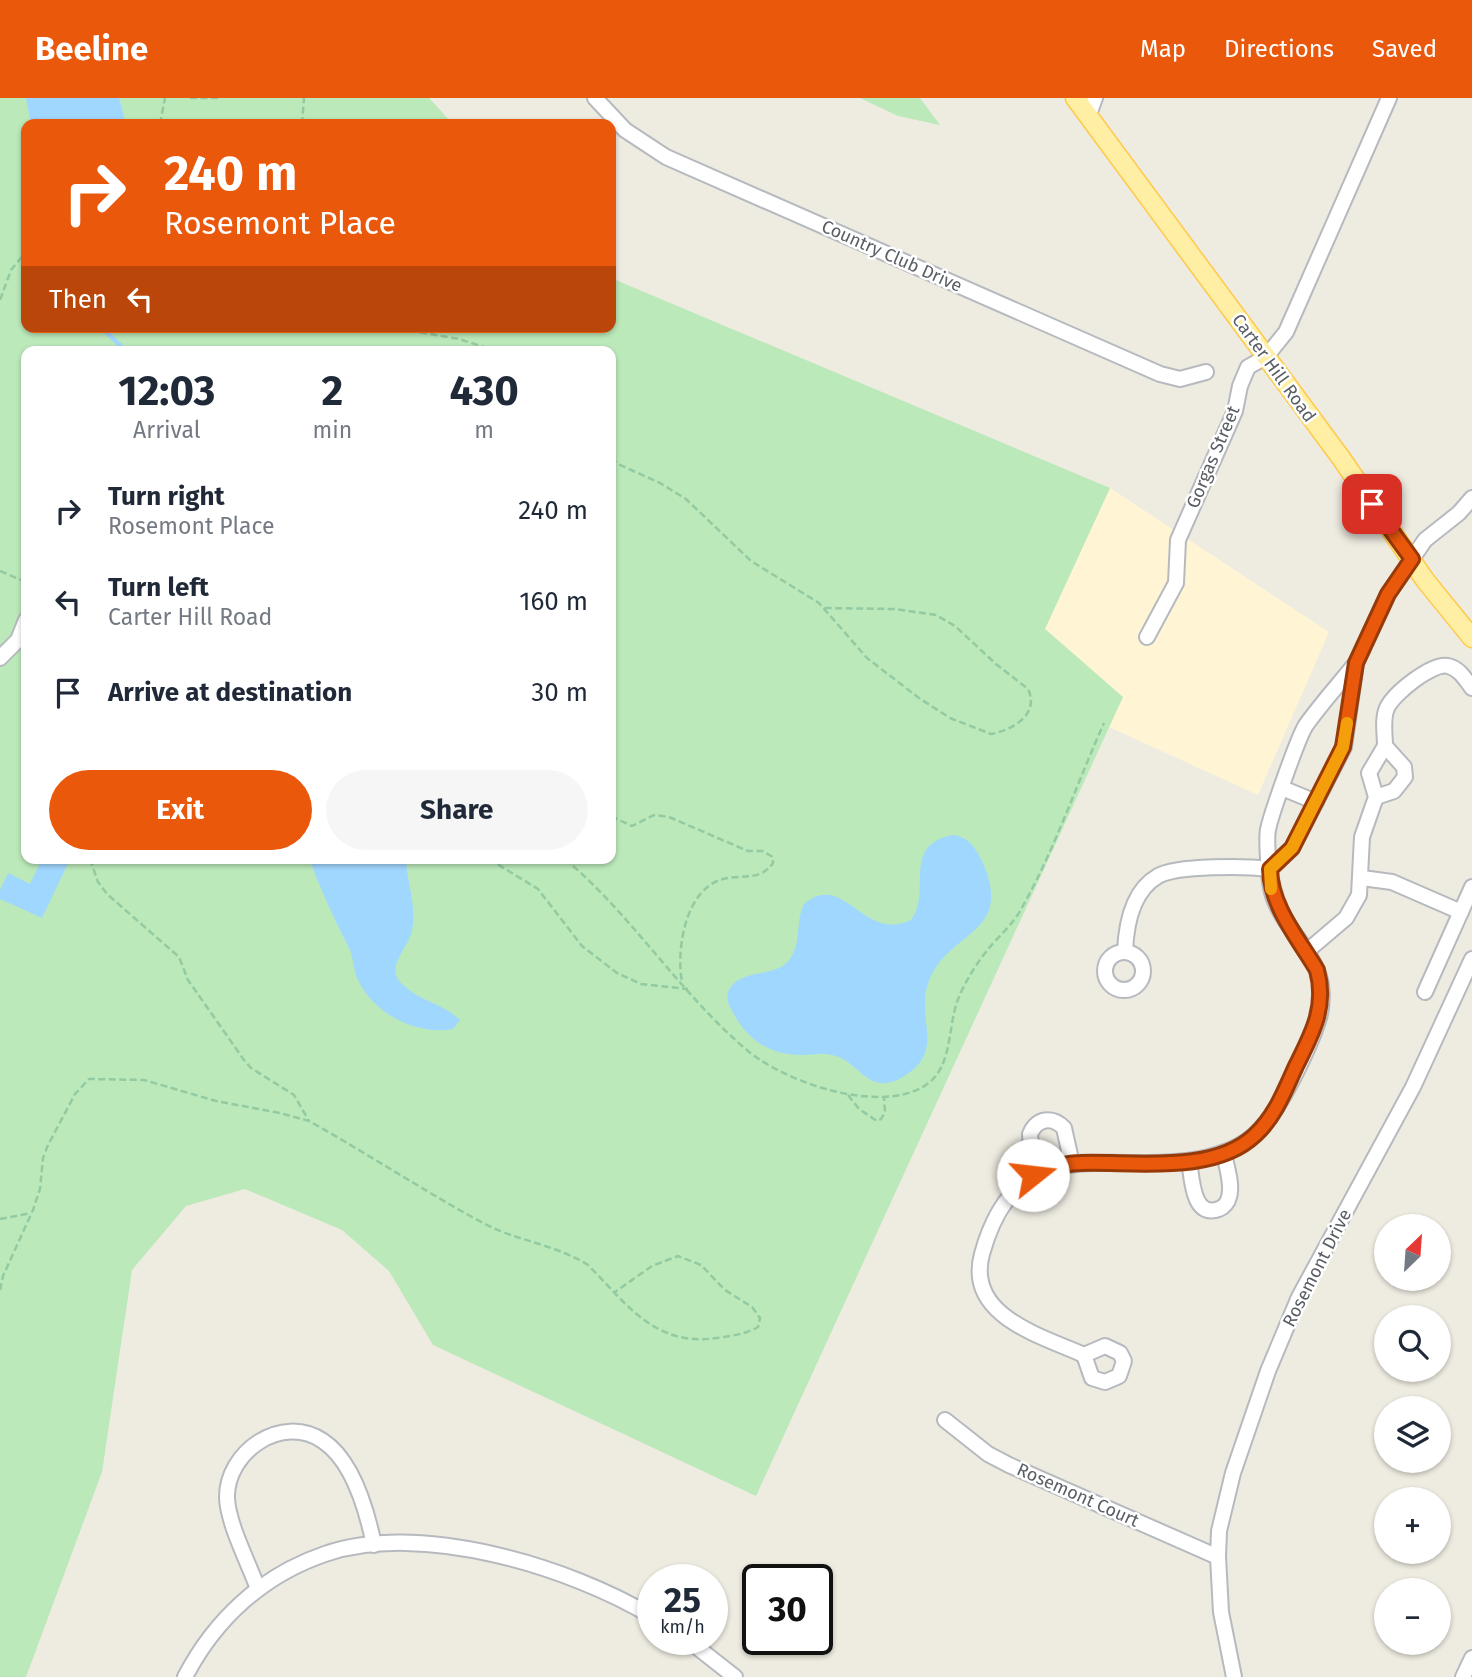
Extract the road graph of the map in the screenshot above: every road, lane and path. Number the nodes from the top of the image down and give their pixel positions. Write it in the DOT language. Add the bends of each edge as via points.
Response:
graph roads {
  1 [pos="165,98"];
  2 [pos="190,98"];
  3 [pos="221,98"];
  4 [pos="304,98"];
  5 [pos="595,98"];
  6 [pos="1075,98"];
  7 [pos="1095,98"];
  8 [pos="1389,98"];
  9 [pos="1088,117"];
  10 [pos="161,119"];
  11 [pos="302,119"];
  12 [pos="615,119"];
  13 [pos="616,120"];
  14 [pos="21,258"];
  15 [pos="0,300"];
  16 [pos="424,333"];
  17 [pos="481,346"];
  18 [pos="1266,357"];
  19 [pos="1206,372"];
  20 [pos="616,462"];
  21 [pos="1472,498"];
  22 [pos="1412,559"];
  23 [pos="0,570"];
  24 [pos="21,580"];
  25 [pos="824,608"];
  26 [pos="21,632"];
  27 [pos="1147,637"];
  28 [pos="1472,638"];
  29 [pos="0,658"];
  30 [pos="1356,663"];
  31 [pos="1472,688"];
  32 [pos="1104,723"];
  33 [pos="1385,746"];
  34 [pos="1282,788"];
  35 [pos="1376,797"];
  36 [pos="1315,802"];
  37 [pos="616,818"];
  38 [pos="92,864"];
  39 [pos="497,864"];
  40 [pos="570,864"];
  41 [pos="1270,869"];
  42 [pos="1362,878"];
  43 [pos="1472,887"];
  44 [pos="1461,912"];
  45 [pos="1125,952"];
  46 [pos="1306,952"];
  47 [pos="1472,959"];
  48 [pos="682,982"];
  49 [pos="688,989"];
  50 [pos="1425,992"];
  51 [pos="848,1095"];
  52 [pos="884,1096"];
  53 [pos="309,1121"];
  54 [pos="1224,1153"];
  55 [pos="1189,1161"];
  56 [pos="1072,1164"];
  57 [pos="1033,1175"];
  58 [pos="32,1213"];
  59 [pos="0,1219"];
  60 [pos="0,1290"];
  61 [pos="615,1292"];
  62 [pos="1084,1355"];
  63 [pos="945,1420"];
  64 [pos="374,1545"];
  65 [pos="1218,1557"];
  66 [pos="258,1589"];
  67 [pos="637,1609"];
  68 [pos="707,1655"];
  69 [pos="1472,1658"];
  70 [pos="185,1677"];
  71 [pos="735,1677"];
  72 [pos="1234,1677"];
  73 [pos="1463,1677"];
  1 -- 10 [label="path"];
  2 -- 3 [label="path"];
  4 -- 11 [label="path"];
  5 -- 12 [label="street, Country Club Drive"];
  6 -- 9 [label="main road, Carter Hill Road"];
  7 -- 9 [label="street"];
  8 -- 18 [label="street, Gorgas Street" via="1286,332"];
  9 -- 18 [label="main road, Carter Hill Road"];
  13 -- 19 [label="street, Country Club Drive" via="666,157 1160,374 1180,379"];
  14 -- 15 [label="path" via="11,270"];
  16 -- 17 [label="path"];
  18 -- 22 [label="main road, Carter Hill Road"];
  18 -- 27 [label="street, Gorgas Street" via="1248,367 1235,411 1178,540 1176,583"];
  20 -- 25 [label="path" via="686,499 751,561"];
  21 -- 22 [label="street" via="1425,540"];
  22 -- 28 [label="main road, Carter Hill Road"];
  22 -- 30 [label="street" via="1388,594"];
  23 -- 24 [label="path"];
  25 -- 25 [label="path" via="867,658 950,719 991,734 1018,724 1030,709 1028,689 945,619 915,610"];
  26 -- 29 [label="street"];
  30 -- 34 [label="street" via="1304,728"];
  30 -- 36 [label="street" via="1343,747"];
  31 -- 33 [label="street" via="1454,668 1440,665 1430,669 1388,705"];
  32 -- 52 [label="path" via="1021,909 965,984 937,1074 915,1091"];
  33 -- 35 [label="street" via="1368,773"];
  33 -- 35 [label="street" via="1404,767 1405,777 1394,791"];
  34 -- 36 [label="street"];
  34 -- 41 [label="street" via="1268,830"];
  35 -- 42 [label="street" via="1362,837"];
  36 -- 41 [label="street" via="1292,848"];
  37 -- 48 [label="path" via="632,826 654,815 669,817 773,857 767,871 711,884 696,902 679,951"];
  38 -- 53 [label="path" via="107,894 179,957 188,980 251,1068 294,1095"];
  39 -- 49 [label="path" via="538,889 582,946 617,973 641,984"];
  40 -- 48 [label="path"];
  41 -- 45 [label="street" via="1242,866 1158,875 1144,889 1128,919"];
  41 -- 46 [label="street" via="1270,888"];
  42 -- 44 [label="street" via="1384,880"];
  42 -- 46 [label="street" via="1355,906 1346,918"];
  43 -- 44 [label="street"];
  44 -- 50 [label="street"];
  46 -- 54 [label="street" via="1321,982 1314,1031 1266,1124 1247,1142"];
  47 -- 65 [label="street, Rosemont Drive" via="1413,1087 1299,1297 1233,1474 1219,1531"];
  48 -- 49 [label="path"];
  49 -- 51 [label="path" via="750,1053 826,1091"];
  51 -- 52 [label="path"];
  51 -- 52 [label="path" via="859,1110 877,1121 885,1112"];
  53 -- 58 [label="path" via="144,1080 89,1079 75,1094 48,1145"];
  53 -- 61 [label="path" via="484,1224 578,1259"];
  54 -- 55 [label="street"];
  54 -- 55 [label="street" via="1230,1192 1219,1210 1209,1211 1196,1200"];
  55 -- 56 [label="street"];
  56 -- 57 [label="street"];
  56 -- 57 [label="street" via="1064,1128 1045,1120 1030,1134"];
  57 -- 62 [label="street" via="1003,1204 981,1258 982,1285 1001,1315"];
  58 -- 59 [label="path"];
  58 -- 60 [label="path"];
  61 -- 61 [label="path" via="646,1324 684,1339 749,1332 760,1322 756,1310 724,1290 701,1265 678,1256 652,1266"];
  63 -- 65 [label="street, Rosemont Court" via="998,1459"];
  64 -- 66 [label="street" via="326,1553"];
  64 -- 66 [label="street" via="349,1472 335,1451 313,1436 272,1435 240,1459 228,1486 230,1513"];
  64 -- 67 [label="street" via="436,1545 519,1560 582,1582"];
  65 -- 72 [label="street, Rosemont Drive" via="1221,1612"];
  66 -- 70 [label="street" via="218,1625"];
  68 -- 71 [label="street"];
  69 -- 73 [label="street"];
}
